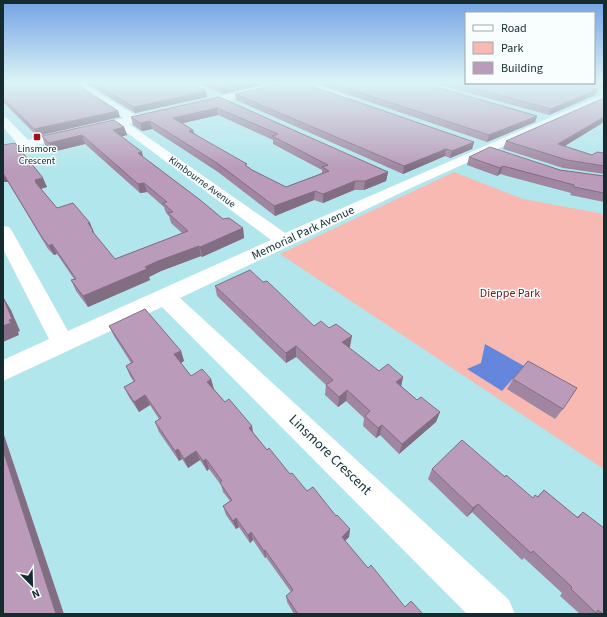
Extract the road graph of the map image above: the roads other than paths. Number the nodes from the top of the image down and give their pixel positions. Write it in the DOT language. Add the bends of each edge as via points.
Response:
graph roads {
  1 [pos="112,111"];
  2 [pos="167,111"];
  3 [pos="563,111"];
  4 [pos="3,120"];
  5 [pos="126,121"];
  6 [pos="25,144"];
  7 [pos="478,146"];
  8 [pos="3,149"];
  9 [pos="508,156"];
  10 [pos="390,176"];
  11 [pos="408,184"];
  12 [pos="3,231"];
  13 [pos="284,241"];
  14 [pos="165,297"];
  15 [pos="63,344"];
  16 [pos="3,371"];
  17 [pos="495,614"];
  1 -- 5 [label="street, Kimbourne Avenue"];
  2 -- 5 [label="street"];
  3 -- 7 [label="street, Memorial Park Avenue"];
  4 -- 6 [label="street"];
  5 -- 6 [label="street"];
  5 -- 13 [label="street, Kimbourne Avenue"];
  6 -- 8 [label="street"];
  7 -- 9 [label="street"];
  7 -- 11 [label="street, Memorial Park Avenue"];
  10 -- 11 [label="street"];
  11 -- 13 [label="street, Memorial Park Avenue"];
  12 -- 15 [label="street"];
  13 -- 14 [label="street, Memorial Park Avenue"];
  14 -- 15 [label="street, Memorial Park Avenue"];
  14 -- 17 [label="street, Linsmore Crescent"];
  15 -- 16 [label="street, Memorial Park Avenue"];
}
